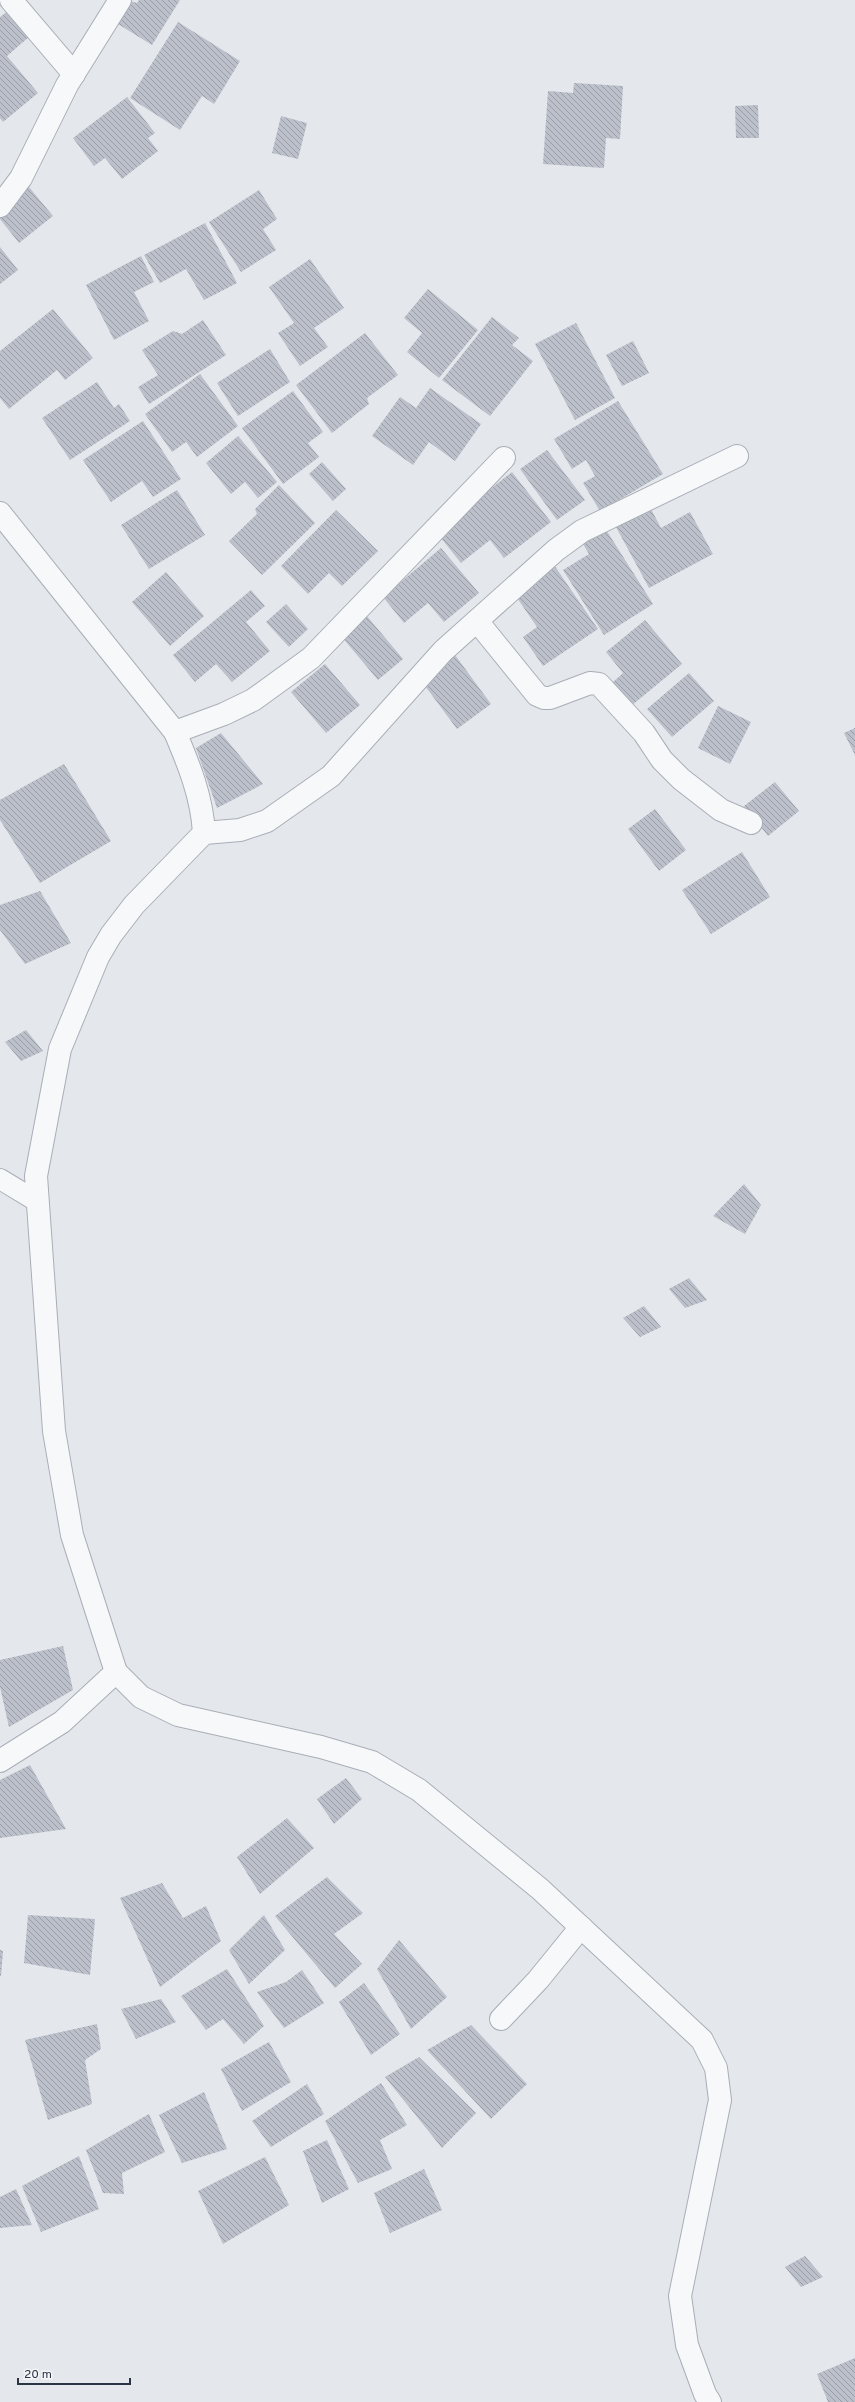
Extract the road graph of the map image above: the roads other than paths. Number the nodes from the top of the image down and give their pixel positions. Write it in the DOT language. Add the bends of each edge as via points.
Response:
graph roads {
  1 [pos="11,0"];
  2 [pos="120,0"];
  3 [pos="74,74"];
  4 [pos="0,206"];
  5 [pos="737,456"];
  6 [pos="504,458"];
  7 [pos="0,513"];
  8 [pos="477,621"];
  9 [pos="175,732"];
  10 [pos="751,823"];
  11 [pos="204,833"];
  12 [pos="0,1179"];
  13 [pos="38,1202"];
  14 [pos="116,1672"];
  15 [pos="0,1760"];
  16 [pos="581,1927"];
  17 [pos="501,2019"];
  18 [pos="710,2402"];
  1 -- 3 [label="street"];
  2 -- 3 [label="street"];
  3 -- 4 [label="street" via="22,178"];
  5 -- 8 [label="street" via="582,531 556,550"];
  6 -- 9 [label="street" via="311,658 253,700"];
  7 -- 9 [label="street"];
  8 -- 10 [label="street" via="537,695 550,698 590,683 599,684 644,733 662,760 681,779 721,810"];
  8 -- 11 [label="street" via="419,675 399,702 331,776 267,821 240,830"];
  9 -- 11 [label="street" via="203,810"];
  11 -- 13 [label="street" via="134,905 111,935 98,958 60,1049 36,1176"];
  12 -- 13 [label="lane"];
  13 -- 14 [label="street" via="54,1431 70,1528"];
  14 -- 15 [label="street" via="62,1722"];
  14 -- 16 [label="street" via="141,1697 178,1715 321,1747 372,1762 419,1790 540,1889"];
  16 -- 17 [label="street" via="538,1980"];
  16 -- 18 [label="street" via="702,2040 716,2068 720,2100 680,2296 687,2345 704,2394"];
}
